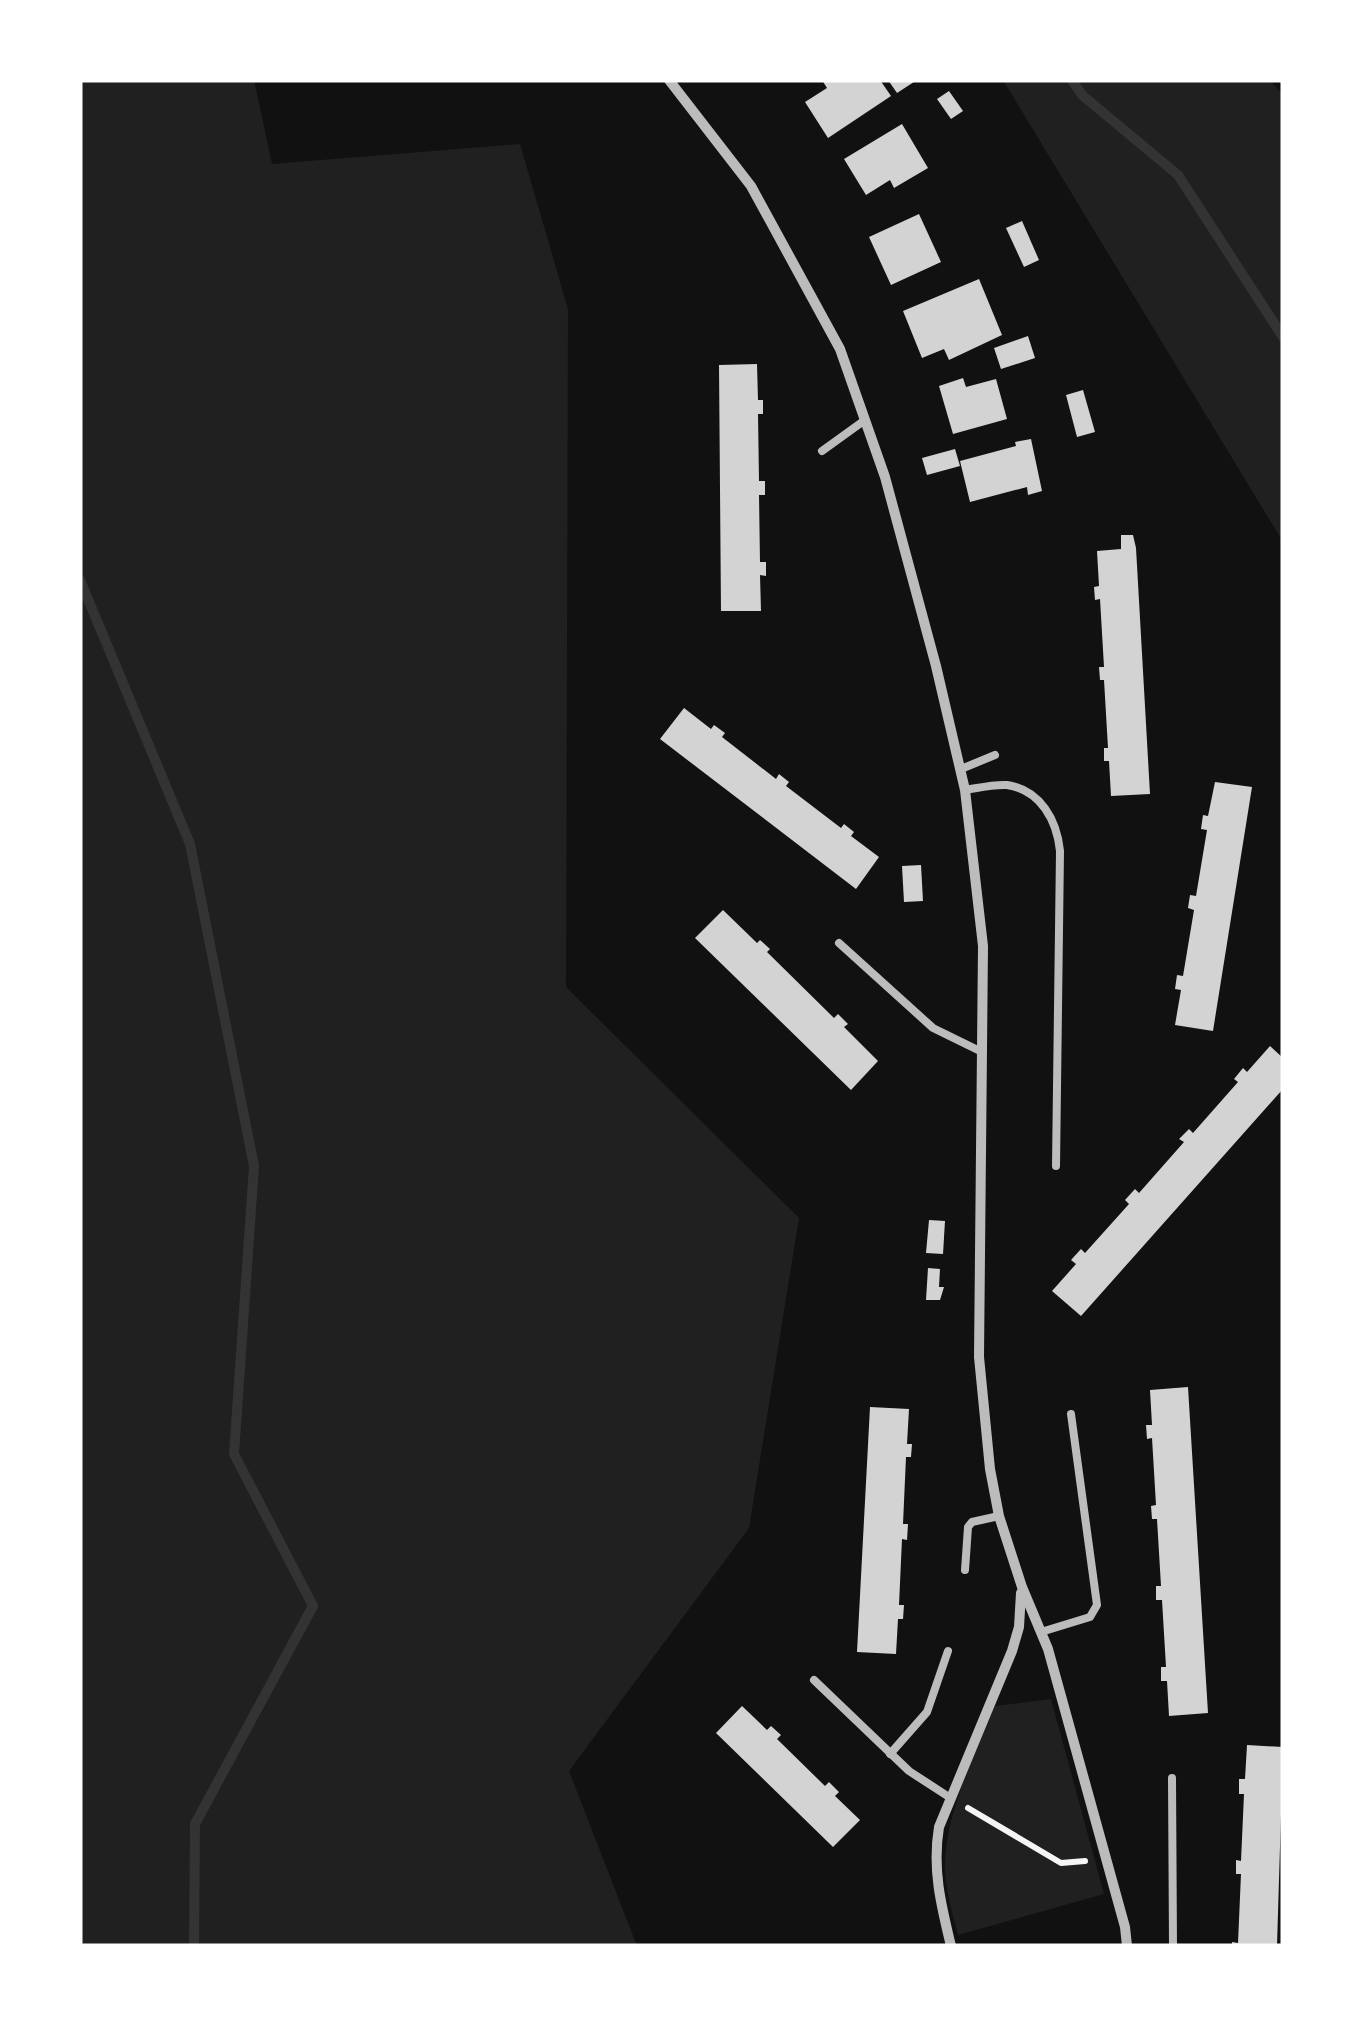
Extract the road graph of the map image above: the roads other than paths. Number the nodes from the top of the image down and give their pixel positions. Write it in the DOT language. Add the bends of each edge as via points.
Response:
graph roads {
  1 [pos="669,80"];
  2 [pos="865,420"];
  3 [pos="822,451"];
  4 [pos="995,755"];
  5 [pos="961,769"];
  6 [pos="965,790"];
  7 [pos="839,943"];
  8 [pos="982,1052"];
  9 [pos="1056,1166"];
  10 [pos="1070,1414"];
  11 [pos="999,1516"];
  12 [pos="965,1570"];
  13 [pos="1022,1587"];
  14 [pos="1041,1632"];
  15 [pos="948,1651"];
  16 [pos="814,1680"];
  17 [pos="890,1754"];
  18 [pos="1172,1778"];
  19 [pos="949,1797"];
  20 [pos="951,1946"];
  21 [pos="1128,1946"];
  22 [pos="1173,1946"];
  1 -- 2 [label="street" via="752,186 840,349"];
  2 -- 3 [label="lane"];
  2 -- 5 [label="street"];
  4 -- 5 [label="lane"];
  5 -- 6 [label="street"];
  6 -- 8 [label="street" via="983,946"];
  6 -- 9 [label="lane" via="1019,788 1058,829"];
  7 -- 8 [label="lane" via="933,1028"];
  8 -- 11 [label="street" via="979,1357"];
  10 -- 14 [label="lane" via="1097,1605 1090,1617"];
  11 -- 12 [label="lane" via="968,1527"];
  11 -- 13 [label="street"];
  13 -- 14 [label="street"];
  13 -- 19 [label="street" via="1012,1651"];
  14 -- 21 [label="street"];
  15 -- 17 [label="lane" via="927,1712"];
  16 -- 17 [label="lane"];
  17 -- 19 [label="lane"];
  18 -- 22 [label="lane"];
  19 -- 20 [label="street" via="934,1854"];
}
